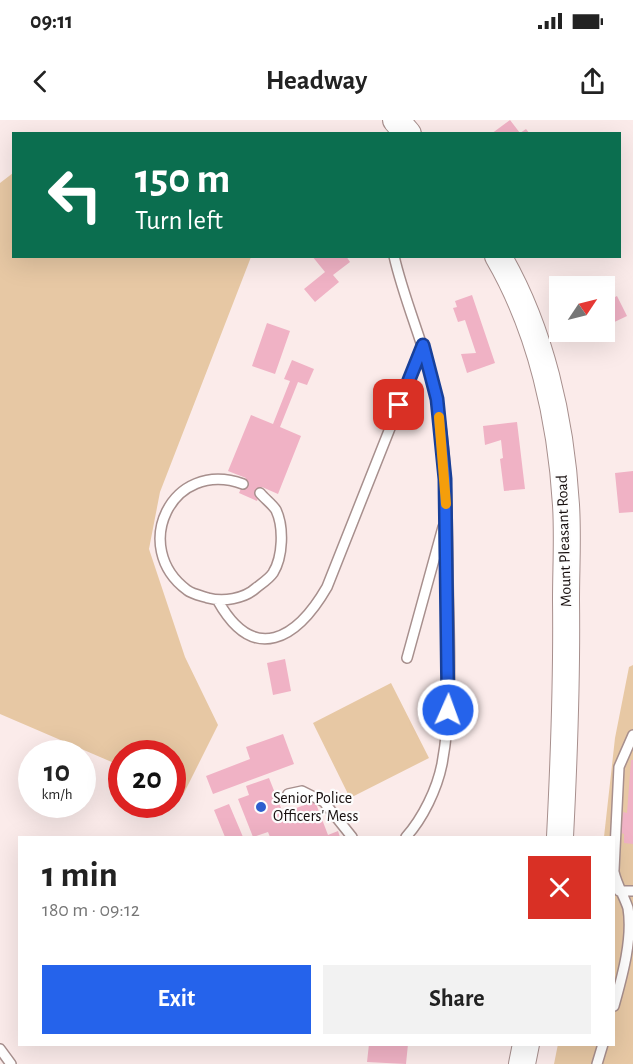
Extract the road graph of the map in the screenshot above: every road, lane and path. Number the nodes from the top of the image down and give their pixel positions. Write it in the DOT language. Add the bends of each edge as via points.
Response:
graph roads {
  1 [pos="396,120"];
  2 [pos="406,132"];
  3 [pos="394,258"];
  4 [pos="499,258"];
  5 [pos="423,345"];
  6 [pos="243,484"];
  7 [pos="260,493"];
  8 [pos="446,513"];
  9 [pos="218,601"];
  10 [pos="407,658"];
  11 [pos="633,735"];
  12 [pos="288,794"];
  13 [pos="351,836"];
  14 [pos="407,836"];
  15 [pos="560,836"];
  16 [pos="615,850"];
  17 [pos="615,875"];
  18 [pos="619,891"];
  19 [pos="633,891"];
  20 [pos="615,1002"];
  21 [pos="526,1046"];
  22 [pos="602,1046"];
  23 [pos="0,1049"];
  24 [pos="11,1064"];
  25 [pos="522,1064"];
  26 [pos="597,1064"];
  1 -- 2 [label="street"];
  3 -- 5 [label="lane"];
  4 -- 15 [label="street, Mount Pleasant Road" via="535,336 555,422 566,504 567,691"];
  5 -- 8 [label="lane" via="437,399"];
  5 -- 9 [label="lane" via="327,587 314,609 285,633 254,639 230,623"];
  6 -- 9 [label="lane" via="224,477 192,484 169,505 159,536 166,567 188,591"];
  7 -- 9 [label="lane" via="276,511 282,542 273,573 249,594"];
  8 -- 10 [label="lane"];
  8 -- 14 [label="lane" via="448,718 442,766 416,825"];
  11 -- 16 [label="lane" via="619,767"];
  12 -- 13 [label="lane" via="302,791 324,802"];
  17 -- 18 [label="lane"];
  18 -- 19 [label="lane"];
  18 -- 20 [label="lane" via="627,906 630,926"];
  21 -- 25 [label="street"];
  22 -- 26 [label="lane"];
  23 -- 24 [label="lane"];
}
